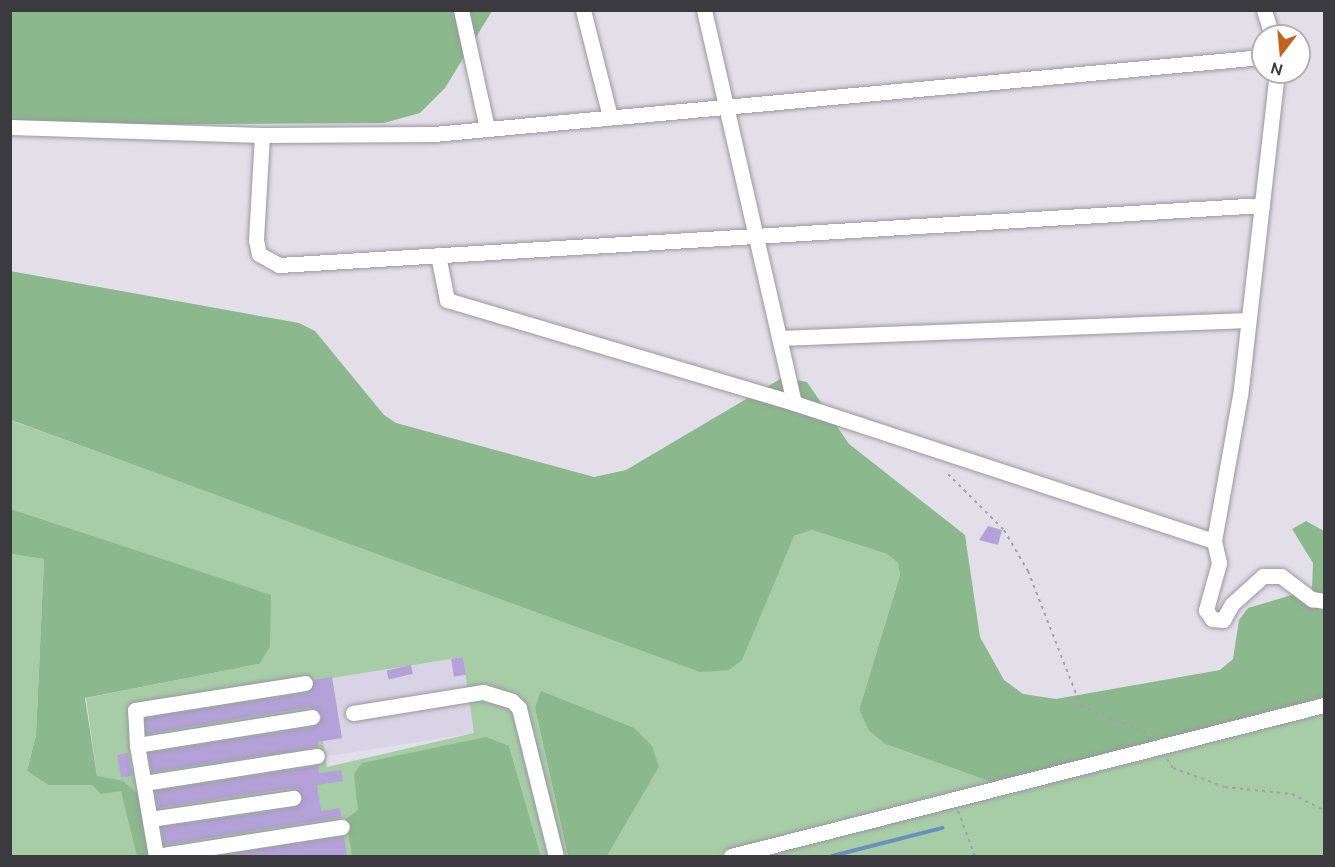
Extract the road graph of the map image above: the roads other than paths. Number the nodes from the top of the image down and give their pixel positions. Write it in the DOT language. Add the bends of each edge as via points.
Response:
graph roads {
  1 [pos="461,10"];
  2 [pos="583,10"];
  3 [pos="705,10"];
  4 [pos="1251,58"];
  5 [pos="1276,84"];
  6 [pos="730,106"];
  7 [pos="610,117"];
  8 [pos="10,127"];
  9 [pos="487,128"];
  10 [pos="262,135"];
  11 [pos="1262,204"];
  12 [pos="758,235"];
  13 [pos="438,255"];
  14 [pos="1248,320"];
  15 [pos="780,338"];
  16 [pos="794,404"];
  17 [pos="1214,541"];
  18 [pos="1324,602"];
  19 [pos="305,683"];
  20 [pos="1324,705"];
  21 [pos="353,713"];
  22 [pos="312,717"];
  23 [pos="137,745"];
  24 [pos="317,756"];
  25 [pos="144,783"];
  26 [pos="293,798"];
  27 [pos="150,819"];
  28 [pos="342,827"];
  29 [pos="556,856"];
  30 [pos="731,856"];
  1 -- 9 [label="lane"];
  2 -- 7 [label="lane"];
  3 -- 6 [label="lane"];
  4 -- 6 [label="lane"];
  5 -- 11 [label="lane"];
  6 -- 7 [label="lane"];
  6 -- 12 [label="lane"];
  7 -- 9 [label="lane"];
  8 -- 10 [label="lane"];
  9 -- 10 [label="lane" via="379,136"];
  10 -- 13 [label="lane" via="259,254 279,265"];
  11 -- 12 [label="lane"];
  11 -- 14 [label="lane"];
  12 -- 13 [label="lane"];
  12 -- 15 [label="lane"];
  13 -- 16 [label="lane" via="447,300"];
  14 -- 15 [label="lane"];
  14 -- 17 [label="lane"];
  15 -- 16 [label="lane"];
  16 -- 17 [label="lane"];
  17 -- 18 [label="lane" via="1219,563 1206,610 1212,619 1223,620 1232,604 1263,576 1281,576 1312,599"];
  19 -- 23 [label="lane" via="135,710"];
  20 -- 30 [label="lane"];
  21 -- 29 [label="lane" via="483,692 512,701 519,708"];
  22 -- 23 [label="lane"];
  23 -- 25 [label="lane"];
  24 -- 25 [label="lane"];
  25 -- 27 [label="lane"];
  26 -- 27 [label="lane"];
  27 -- 28 [label="lane" via="156,856"];
}
